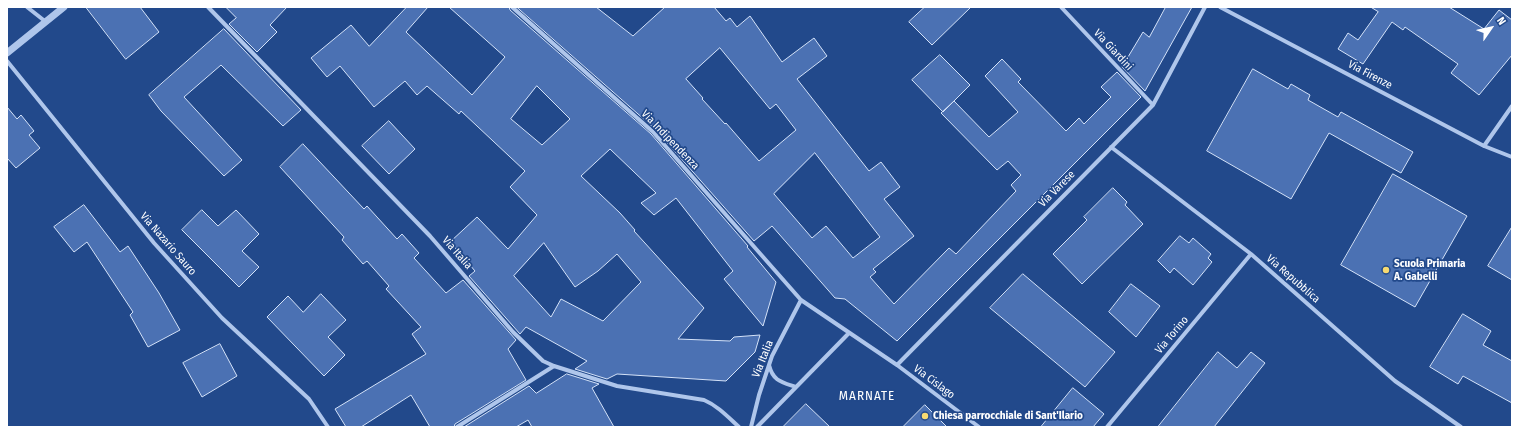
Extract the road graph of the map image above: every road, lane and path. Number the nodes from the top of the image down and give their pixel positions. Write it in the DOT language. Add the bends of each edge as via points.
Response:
graph roads {
  1 [pos="26,7"];
  2 [pos="64,7"];
  3 [pos="208,7"];
  4 [pos="512,7"];
  5 [pos="1061,7"];
  6 [pos="1205,7"];
  7 [pos="1220,7"];
  8 [pos="46,22"];
  9 [pos="7,53"];
  10 [pos="7,61"];
  11 [pos="1153,105"];
  12 [pos="1512,106"];
  13 [pos="1484,146"];
  14 [pos="1111,147"];
  15 [pos="1512,158"];
  16 [pos="1251,254"];
  17 [pos="802,300"];
  18 [pos="849,333"];
  19 [pos="769,364"];
  20 [pos="897,365"];
  21 [pos="554,366"];
  22 [pos="796,387"];
  23 [pos="328,427"];
  24 [pos="457,427"];
  25 [pos="739,427"];
  26 [pos="751,427"];
  27 [pos="757,427"];
  28 [pos="979,427"];
  29 [pos="1106,427"];
  30 [pos="1461,427"];
  1 -- 8 [label="street"];
  2 -- 8 [label="street"];
  3 -- 21 [label="street, Via Italia" via="430,236 525,344 543,361"];
  4 -- 17 [label="street, Via Indipendenza" via="653,132"];
  5 -- 11 [label="street, Via Giardini"];
  6 -- 11 [label="street, Via Varese"];
  7 -- 13 [label="street, Via Firenze"];
  8 -- 9 [label="street"];
  10 -- 23 [label="street, Via Nazario Sauro" via="154,244 222,318 309,399"];
  11 -- 14 [label="street, Via Varese"];
  12 -- 13 [label="street"];
  13 -- 15 [label="street, Via Firenze"];
  14 -- 16 [label="street, Via Repubblica"];
  14 -- 20 [label="street, Via Varese"];
  16 -- 29 [label="street, Via Torino"];
  16 -- 30 [label="street, Via Repubblica" via="1395,381"];
  17 -- 18 [label="street, Via Indipendenza"];
  17 -- 19 [label="street, Via Italia"];
  18 -- 20 [label="street, Via Cislago"];
  18 -- 22 [label="street"];
  19 -- 22 [label="street" via="772,374 777,379"];
  19 -- 26 [label="street, Via Italia"];
  20 -- 28 [label="street, Via Cislago"];
  21 -- 24 [label="street"];
  21 -- 25 [label="street, Via Italia" via="617,386 704,400"];
  22 -- 27 [label="street"];
}
